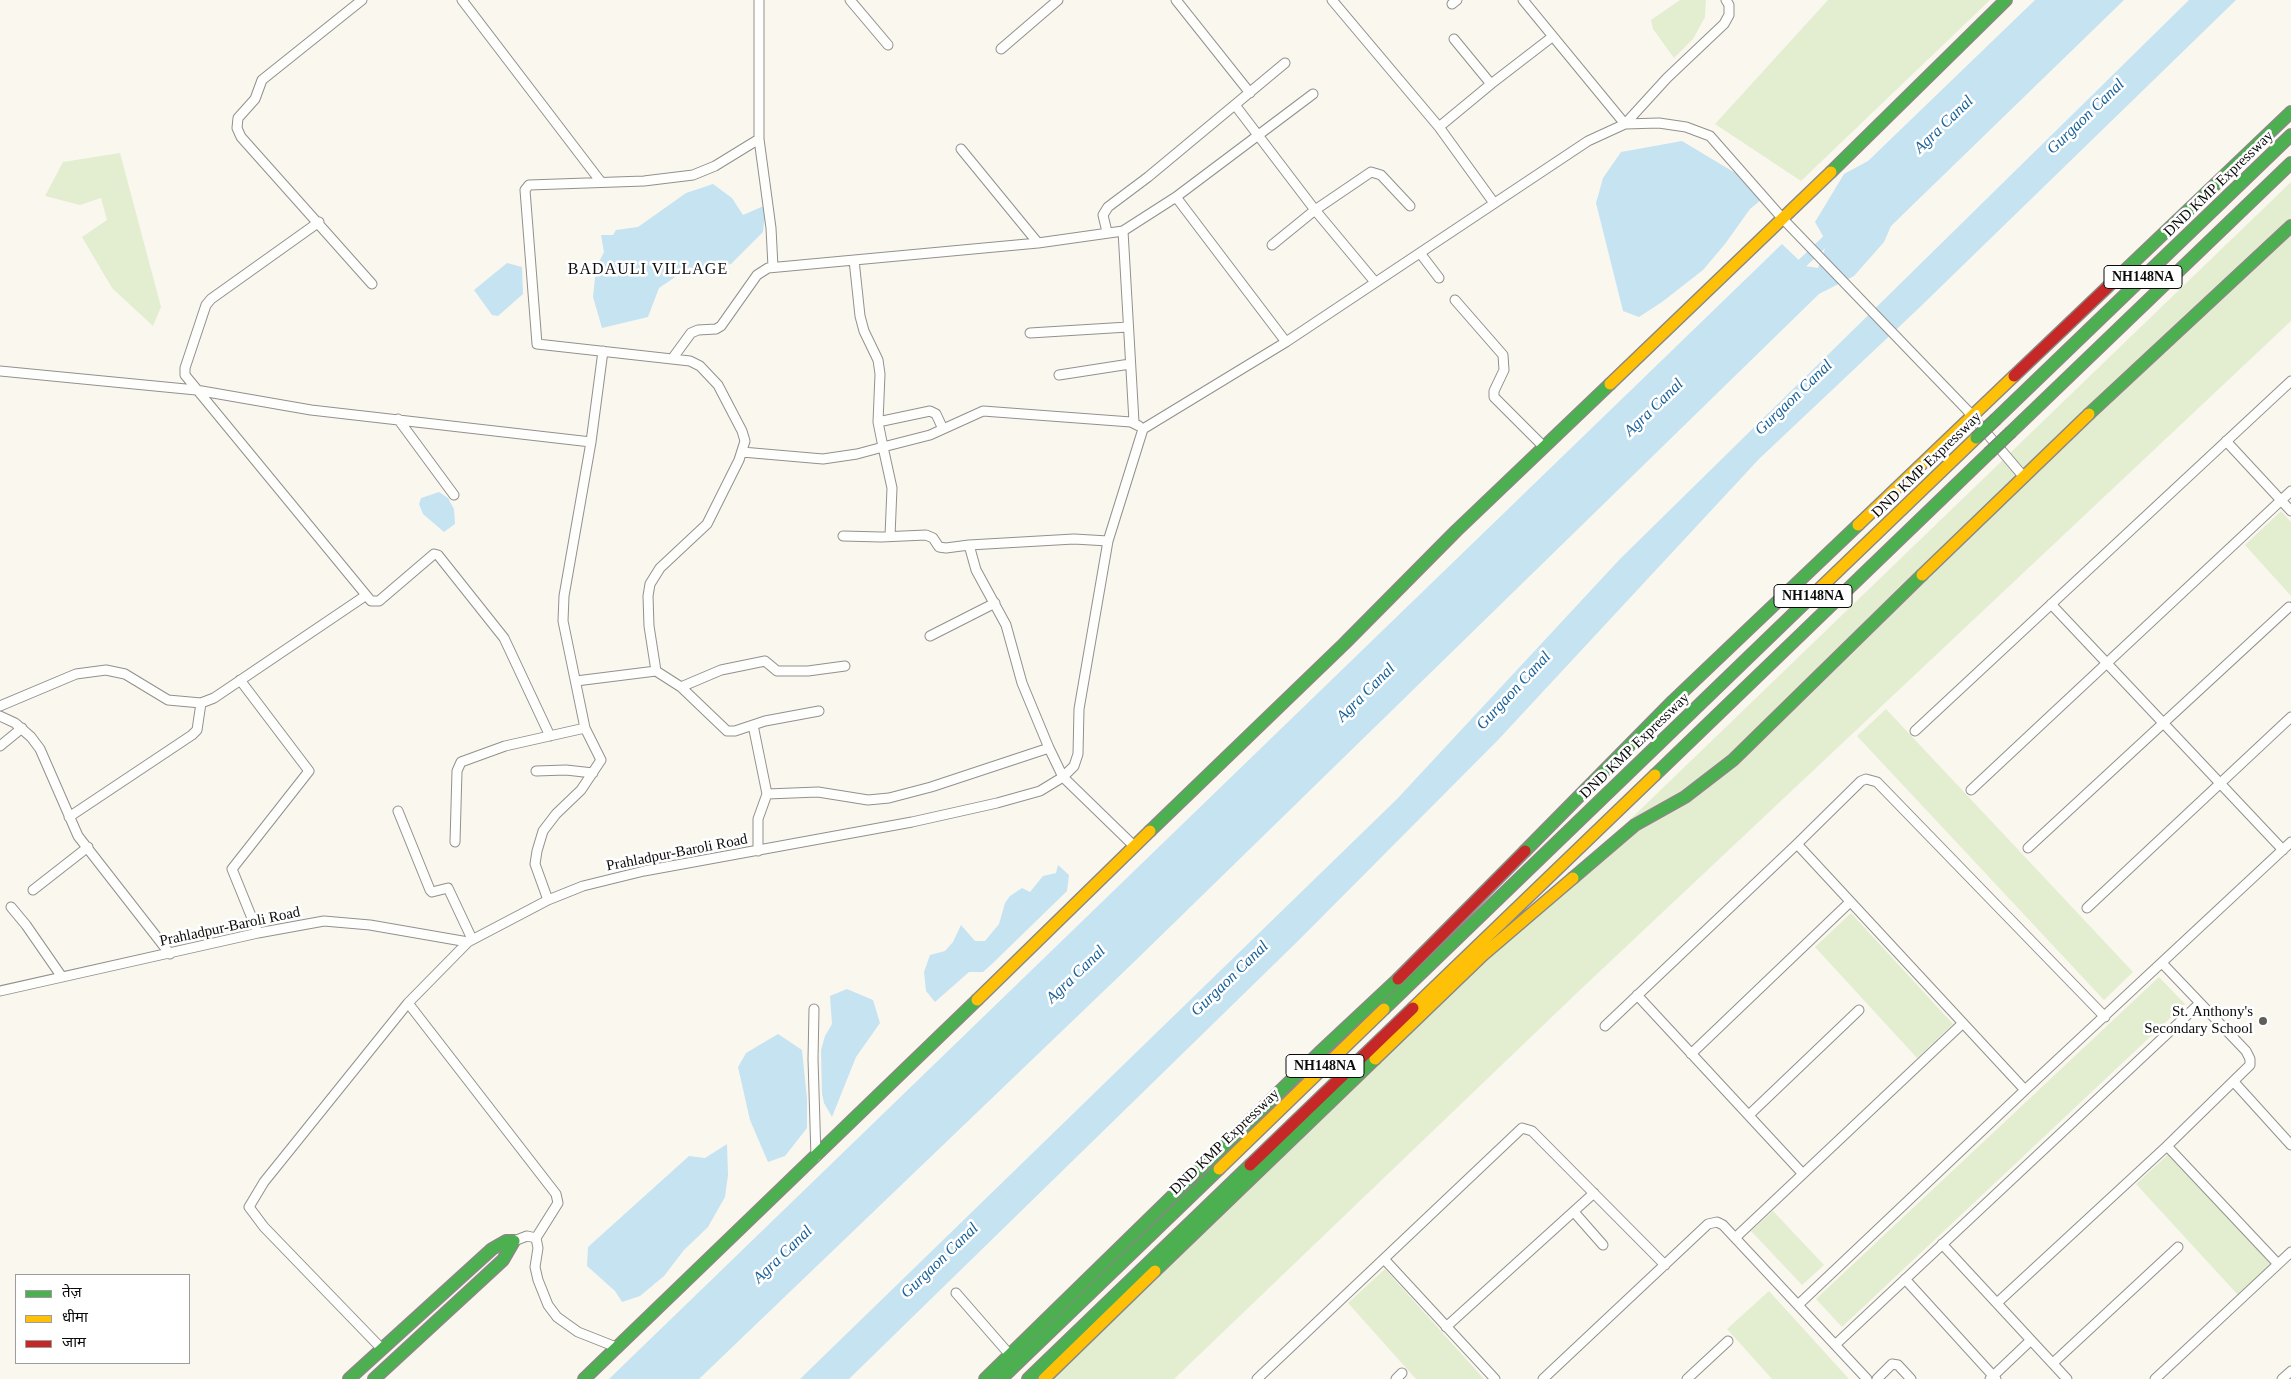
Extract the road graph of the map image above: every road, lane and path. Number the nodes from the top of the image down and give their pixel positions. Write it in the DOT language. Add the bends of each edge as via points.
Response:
graph roads {
  1 [pos="362,0"];
  2 [pos="462,0"];
  3 [pos="759,0"];
  4 [pos="850,0"];
  5 [pos="1058,0"];
  6 [pos="1176,0"];
  7 [pos="1332,0"];
  8 [pos="1523,0"];
  9 [pos="1726,0"];
  10 [pos="2006,0"];
  11 [pos="1552,37"];
  12 [pos="1454,39"];
  13 [pos="888,46"];
  14 [pos="1002,49"];
  15 [pos="1285,63"];
  16 [pos="1491,84"];
  17 [pos="1250,93"];
  18 [pos="1313,94"];
  19 [pos="1235,105"];
  20 [pos="2291,112"];
  21 [pos="1625,124"];
  22 [pos="1439,127"];
  23 [pos="1259,136"];
  24 [pos="2291,136"];
  25 [pos="759,139"];
  26 [pos="961,149"];
  27 [pos="2291,163"];
  28 [pos="601,182"];
  29 [pos="1176,196"];
  30 [pos="1494,203"];
  31 [pos="1410,206"];
  32 [pos="1315,210"];
  33 [pos="1786,221"];
  34 [pos="319,222"];
  35 [pos="2291,226"];
  36 [pos="1123,231"];
  37 [pos="1107,232"];
  38 [pos="1038,243"];
  39 [pos="1272,245"];
  40 [pos="1420,253"];
  41 [pos="854,260"];
  42 [pos="773,267"];
  43 [pos="1439,278"];
  44 [pos="1375,282"];
  45 [pos="372,284"];
  46 [pos="1455,300"];
  47 [pos="1128,326"];
  48 [pos="1030,333"];
  49 [pos="1286,342"];
  50 [pos="603,351"];
  51 [pos="672,359"];
  52 [pos="1130,364"];
  53 [pos="0,371"];
  54 [pos="1059,375"];
  55 [pos="2291,380"];
  56 [pos="196,390"];
  57 [pos="1969,412"];
  58 [pos="398,419"];
  59 [pos="878,422"];
  60 [pos="1134,422"];
  61 [pos="943,429"];
  62 [pos="1144,429"];
  63 [pos="2226,441"];
  64 [pos="591,442"];
  65 [pos="884,446"];
  66 [pos="1544,447"];
  67 [pos="742,452"];
  68 [pos="2023,476"];
  69 [pos="2291,491"];
  70 [pos="454,495"];
  71 [pos="2281,500"];
  72 [pos="2291,511"];
  73 [pos="843,536"];
  74 [pos="890,536"];
  75 [pos="1108,540"];
  76 [pos="969,544"];
  77 [pos="365,596"];
  78 [pos="995,603"];
  79 [pos="2052,604"];
  80 [pos="2289,607"];
  81 [pos="930,636"];
  82 [pos="2107,663"];
  83 [pos="845,666"];
  84 [pos="656,672"];
  85 [pos="240,680"];
  86 [pos="576,681"];
  87 [pos="681,688"];
  88 [pos="202,703"];
  89 [pos="0,706"];
  90 [pos="819,711"];
  91 [pos="0,716"];
  92 [pos="2291,717"];
  93 [pos="2163,723"];
  94 [pos="753,725"];
  95 [pos="22,728"];
  96 [pos="586,728"];
  97 [pos="1915,731"];
  98 [pos="550,736"];
  99 [pos="0,746"];
  100 [pos="1049,748"];
  101 [pos="536,771"];
  102 [pos="593,773"];
  103 [pos="1063,777"];
  104 [pos="2220,784"];
  105 [pos="1971,790"];
  106 [pos="768,794"];
  107 [pos="398,811"];
  108 [pos="69,817"];
  109 [pos="455,842"];
  110 [pos="2291,842"];
  111 [pos="1797,844"];
  112 [pos="1134,846"];
  113 [pos="88,848"];
  114 [pos="2028,848"];
  115 [pos="2282,850"];
  116 [pos="758,851"];
  117 [pos="33,890"];
  118 [pos="548,900"];
  119 [pos="1850,902"];
  120 [pos="12,907"];
  121 [pos="2087,908"];
  122 [pos="258,933"];
  123 [pos="470,941"];
  124 [pos="170,954"];
  125 [pos="2162,964"];
  126 [pos="62,977"];
  127 [pos="0,992"];
  128 [pos="1637,995"];
  129 [pos="408,1002"];
  130 [pos="2200,1003"];
  131 [pos="814,1009"];
  132 [pos="1859,1010"];
  133 [pos="2105,1017"];
  134 [pos="1963,1023"];
  135 [pos="1605,1026"];
  136 [pos="1691,1054"];
  137 [pos="2234,1082"];
  138 [pos="2025,1090"];
  139 [pos="1749,1115"];
  140 [pos="2291,1145"];
  141 [pos="2167,1146"];
  142 [pos="816,1157"];
  143 [pos="1803,1174"];
  144 [pos="1594,1193"];
  145 [pos="1574,1212"];
  146 [pos="536,1238"];
  147 [pos="1736,1238"];
  148 [pos="514,1241"];
  149 [pos="1942,1244"];
  150 [pos="1603,1245"];
  151 [pos="2178,1247"];
  152 [pos="2291,1252"];
  153 [pos="1384,1259"];
  154 [pos="1665,1264"];
  155 [pos="2278,1264"];
  156 [pos="1905,1279"];
  157 [pos="956,1293"];
  158 [pos="1997,1303"];
  159 [pos="1798,1305"];
  160 [pos="1446,1327"];
  161 [pos="2031,1340"];
  162 [pos="1728,1341"];
  163 [pos="1835,1345"];
  164 [pos="616,1347"];
  165 [pos="381,1348"];
  166 [pos="1010,1355"];
  167 [pos="2053,1363"];
  168 [pos="2291,1371"];
  169 [pos="1993,1378"];
  170 [pos="349,1379"];
  171 [pos="374,1379"];
  172 [pos="584,1379"];
  173 [pos="985,1379"];
  174 [pos="1001,1379"];
  175 [pos="1028,1379"];
  176 [pos="1044,1379"];
  177 [pos="1257,1379"];
  178 [pos="1495,1379"];
  179 [pos="1543,1379"];
  180 [pos="1687,1379"];
  181 [pos="1867,1379"];
  182 [pos="1877,1379"];
  183 [pos="1911,1379"];
  184 [pos="2067,1379"];
  185 [pos="2155,1379"];
  186 [pos="2282,1379"];
  1 -- 34 [label="street" via="262,80 256,96 237,123 242,137"];
  2 -- 28 [label="street"];
  3 -- 25 [label="street"];
  4 -- 13 [label="street"];
  5 -- 14 [label="street"];
  6 -- 17 [label="street"];
  7 -- 22 [label="street"];
  8 -- 11 [label="street"];
  9 -- 21 [label="street" via="1729,5 1724,24 1667,78"];
  10 -- 33 [label="main road"];
  11 -- 16 [label="street"];
  11 -- 21 [label="street"];
  12 -- 16 [label="street"];
  15 -- 17 [label="street"];
  16 -- 22 [label="street"];
  17 -- 19 [label="street"];
  18 -- 23 [label="street"];
  19 -- 23 [label="street"];
  19 -- 37 [label="street" via="1105,210"];
  20 -- 57 [label="main road"];
  21 -- 30 [label="street" via="1588,141"];
  21 -- 33 [label="street" via="1686,127 1710,136"];
  22 -- 30 [label="street"];
  23 -- 29 [label="street"];
  23 -- 32 [label="street"];
  24 -- 174 [label="main road, DND KMP Expressway / NH148NA, bridge"];
  25 -- 28 [label="street" via="715,166 692,175"];
  25 -- 42 [label="street"];
  26 -- 38 [label="street"];
  27 -- 175 [label="main road, NH148NA, bridge"];
  28 -- 50 [label="street" via="529,185 525,190 536,342"];
  29 -- 36 [label="street"];
  29 -- 49 [label="street"];
  30 -- 40 [label="street"];
  31 -- 32 [label="street" via="1381,175 1371,172"];
  32 -- 39 [label="street"];
  32 -- 44 [label="street"];
  33 -- 57 [label="street"];
  33 -- 66 [label="main road"];
  34 -- 45 [label="street"];
  34 -- 56 [label="street" via="218,293 206,305 185,368 185,375"];
  35 -- 68 [label="main road"];
  36 -- 37 [label="street"];
  36 -- 47 [label="street"];
  37 -- 38 [label="street"];
  38 -- 41 [label="street"];
  40 -- 43 [label="street"];
  40 -- 44 [label="street"];
  41 -- 42 [label="street"];
  41 -- 59 [label="street" via="860,316 878,360"];
  42 -- 51 [label="street" via="757,275 721,326 691,333"];
  44 -- 49 [label="street"];
  46 -- 66 [label="street" via="1503,355 1504,370 1494,397"];
  47 -- 48 [label="street"];
  47 -- 52 [label="street"];
  49 -- 62 [label="street"];
  50 -- 51 [label="street"];
  50 -- 64 [label="street"];
  51 -- 67 [label="street" via="700,366 718,385 742,430"];
  52 -- 54 [label="street"];
  52 -- 60 [label="street"];
  53 -- 56 [label="street"];
  55 -- 63 [label="street"];
  56 -- 58 [label="street" via="311,410"];
  56 -- 77 [label="street"];
  57 -- 68 [label="street"];
  57 -- 166 [label="main road" via="1673,701 1410,968"];
  58 -- 64 [label="street"];
  58 -- 70 [label="street"];
  59 -- 61 [label="street" via="933,411"];
  59 -- 65 [label="street"];
  60 -- 61 [label="street" via="988,411 976,413"];
  60 -- 62 [label="street"];
  61 -- 65 [label="street" via="917,440"];
  62 -- 75 [label="street"];
  63 -- 71 [label="street"];
  63 -- 79 [label="street"];
  64 -- 86 [label="street" via="564,596 563,621"];
  65 -- 67 [label="street" via="823,459"];
  65 -- 74 [label="street" via="892,488"];
  66 -- 112 [label="main road"];
  67 -- 84 [label="street" via="707,524 660,568 650,584 649,626"];
  68 -- 176 [label="main road" via="1733,760 1685,797 1635,825 1483,955"];
  69 -- 71 [label="street"];
  71 -- 72 [label="street"];
  71 -- 82 [label="street"];
  73 -- 74 [label="street"];
  74 -- 76 [label="street" via="926,535 942,548"];
  75 -- 76 [label="street"];
  75 -- 103 [label="street" via="1079,709 1078,754 1074,766"];
  76 -- 78 [label="street" via="976,570"];
  77 -- 85 [label="street"];
  77 -- 98 [label="street" via="371,601 379,601 434,554 438,555 504,638"];
  78 -- 81 [label="street"];
  78 -- 100 [label="street" via="1011,638 1022,683"];
  79 -- 82 [label="street"];
  79 -- 97 [label="street"];
  80 -- 93 [label="street"];
  82 -- 93 [label="street"];
  82 -- 105 [label="street"];
  83 -- 87 [label="street" via="778,671 765,661 721,670"];
  84 -- 86 [label="street"];
  84 -- 87 [label="street"];
  85 -- 88 [label="street"];
  85 -- 122 [label="street" via="309,771 232,869"];
  86 -- 96 [label="street"];
  87 -- 94 [label="street" via="727,731"];
  88 -- 89 [label="street" via="168,700 125,674 106,670 76,674"];
  88 -- 108 [label="street" via="197,730 192,735"];
  90 -- 94 [label="street"];
  91 -- 95 [label="street"];
  92 -- 104 [label="street"];
  93 -- 104 [label="street"];
  93 -- 114 [label="street"];
  94 -- 106 [label="street"];
  95 -- 99 [label="street"];
  95 -- 108 [label="street" via="40,749"];
  96 -- 98 [label="street"];
  96 -- 102 [label="street" via="602,760"];
  98 -- 109 [label="street" via="506,746 461,762 457,771"];
  100 -- 103 [label="street"];
  100 -- 106 [label="street" via="889,798 868,800 818,792"];
  101 -- 102 [label="street"];
  102 -- 118 [label="street" via="549,822 539,842 536,871"];
  103 -- 112 [label="street"];
  103 -- 116 [label="street, Prahladpur-Baroli Road" via="1040,792 912,822"];
  104 -- 115 [label="street"];
  104 -- 121 [label="street"];
  106 -- 116 [label="street" via="758,819"];
  107 -- 123 [label="street" via="430,890 448,888"];
  108 -- 113 [label="street"];
  110 -- 115 [label="street"];
  111 -- 119 [label="street"];
  111 -- 128 [label="street"];
  111 -- 133 [label="street" via="1861,781 1871,779 1877,782"];
  112 -- 142 [label="main road"];
  113 -- 117 [label="street"];
  113 -- 124 [label="street"];
  115 -- 125 [label="street"];
  116 -- 118 [label="street, Prahladpur-Baroli Road" via="644,871 583,886"];
  118 -- 123 [label="street, Prahladpur-Baroli Road"];
  119 -- 134 [label="street"];
  119 -- 136 [label="street"];
  120 -- 126 [label="street"];
  122 -- 123 [label="street, Prahladpur-Baroli Road" via="324,921 370,924"];
  122 -- 124 [label="street, Prahladpur-Baroli Road"];
  123 -- 129 [label="street"];
  124 -- 126 [label="street, Prahladpur-Baroli Road"];
  125 -- 130 [label="street"];
  125 -- 133 [label="street"];
  126 -- 127 [label="street, Prahladpur-Baroli Road"];
  128 -- 135 [label="street"];
  128 -- 136 [label="street"];
  129 -- 146 [label="street" via="556,1194 558,1203"];
  129 -- 165 [label="street" via="264,1182 249,1207"];
  130 -- 137 [label="street" via="2250,1059 2250,1065"];
  130 -- 149 [label="street"];
  131 -- 142 [label="street"];
  132 -- 139 [label="street"];
  133 -- 138 [label="street"];
  134 -- 138 [label="street"];
  134 -- 143 [label="street"];
  136 -- 139 [label="street"];
  137 -- 140 [label="street"];
  137 -- 141 [label="street"];
  138 -- 159 [label="street"];
  139 -- 143 [label="street"];
  141 -- 155 [label="street"];
  141 -- 158 [label="street"];
  142 -- 164 [label="main road"];
  143 -- 147 [label="street"];
  144 -- 145 [label="street"];
  144 -- 153 [label="street" via="1532,1131 1522,1128"];
  144 -- 154 [label="street"];
  145 -- 150 [label="street"];
  145 -- 160 [label="street"];
  146 -- 148 [label="street" via="527,1236"];
  146 -- 164 [label="street" via="535,1267 548,1305 567,1326"];
  147 -- 154 [label="street" via="1723,1225 1712,1222"];
  147 -- 159 [label="street"];
  148 -- 165 [label="main road" via="492,1248"];
  148 -- 171 [label="main road" via="503,1260"];
  149 -- 156 [label="street"];
  149 -- 158 [label="street"];
  151 -- 167 [label="street"];
  152 -- 155 [label="street"];
  153 -- 160 [label="street"];
  153 -- 177 [label="street"];
  154 -- 179 [label="street"];
  155 -- 185 [label="street"];
  156 -- 163 [label="street"];
  156 -- 169 [label="street"];
  157 -- 166 [label="street"];
  158 -- 161 [label="street"];
  159 -- 163 [label="street"];
  160 -- 178 [label="street"];
  161 -- 167 [label="street"];
  161 -- 169 [label="street"];
  162 -- 180 [label="street"];
  163 -- 181 [label="street"];
  164 -- 172 [label="main road"];
  165 -- 170 [label="main road"];
  166 -- 173 [label="main road"];
  167 -- 184 [label="street"];
  168 -- 186 [label="street"];
  182 -- 183 [label="street" via="1892,1364 1898,1365"];
}
